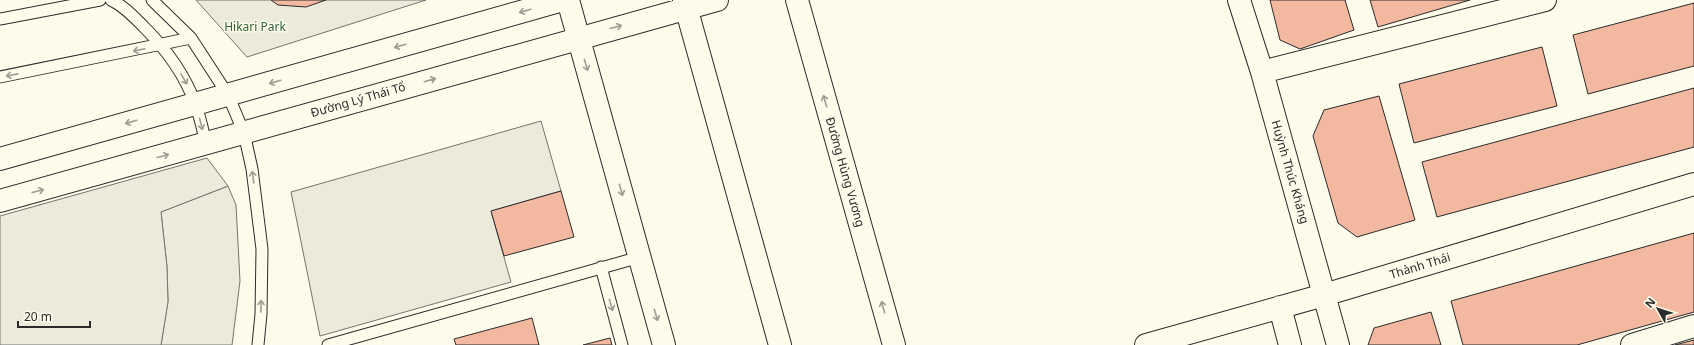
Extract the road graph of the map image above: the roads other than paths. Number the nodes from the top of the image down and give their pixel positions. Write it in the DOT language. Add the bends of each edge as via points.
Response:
graph roads {
  1 [pos="100,0"];
  2 [pos="111,0"];
  3 [pos="152,0"];
  4 [pos="563,0"];
  5 [pos="568,0"];
  6 [pos="717,0"];
  7 [pos="797,0"];
  8 [pos="1239,0"];
  9 [pos="1545,0"];
  10 [pos="685,4"];
  11 [pos="0,19"];
  12 [pos="578,37"];
  13 [pos="191,38"];
  14 [pos="161,45"];
  15 [pos="1262,72"];
  16 [pos="0,77"];
  17 [pos="228,95"];
  18 [pos="196,104"];
  19 [pos="244,133"];
  20 [pos="206,144"];
  21 [pos="0,159"];
  22 [pos="1694,184"];
  23 [pos="0,201"];
  24 [pos="640,257"];
  25 [pos="601,267"];
  26 [pos="1324,295"];
  27 [pos="1280,308"];
  28 [pos="1694,326"];
  29 [pos="1639,344"];
  30 [pos="258,345"];
  31 [pos="328,345"];
  32 [pos="622,345"];
  33 [pos="664,345"];
  34 [pos="780,345"];
  35 [pos="894,345"];
  36 [pos="1146,345"];
  37 [pos="1290,345"];
  38 [pos="1338,345"];
  1 -- 11 [label="lane"];
  2 -- 14 [label="lane" via="122,7"];
  3 -- 13 [label="lane"];
  4 -- 17 [label="street, one-way"];
  5 -- 12 [label="street"];
  6 -- 10 [label="street, Đường Lý Thái Tổ"];
  35 -- 7 [label="street, Đường Hùng Vương, one-way"];
  8 -- 15 [label="street, Huỳnh Thúc Kháng"];
  9 -- 15 [label="street"];
  12 -- 10 [label="street, Đường Lý Thái Tổ, one-way"];
  10 -- 34 [label="street"];
  19 -- 12 [label="street, Đường Lý Thái Tổ, one-way"];
  12 -- 24 [label="street, one-way"];
  13 -- 14 [label="lane"];
  13 -- 17 [label="lane"];
  14 -- 16 [label="lane, one-way"];
  14 -- 18 [label="lane, one-way" via="186,81"];
  15 -- 26 [label="street, Huỳnh Thúc Kháng"];
  17 -- 18 [label="street"];
  17 -- 19 [label="lane"];
  18 -- 20 [label="lane, one-way"];
  18 -- 21 [label="street, one-way"];
  19 -- 20 [label="street, Đường Lý Thái Tổ"];
  30 -- 19 [label="lane, one-way" via="262,249 252,169"];
  23 -- 20 [label="street, Đường Lý Thái Tổ, one-way"];
  22 -- 26 [label="street, Thành Thái"];
  24 -- 25 [label="lane"];
  24 -- 33 [label="street, one-way"];
  25 -- 31 [label="lane"];
  25 -- 32 [label="lane, one-way"];
  26 -- 27 [label="street, Thành Thái"];
  26 -- 38 [label="street, Huỳnh Thúc Kháng"];
  27 -- 36 [label="street, Thành Thái"];
  27 -- 37 [label="street"];
  28 -- 29 [label="street"];
}
